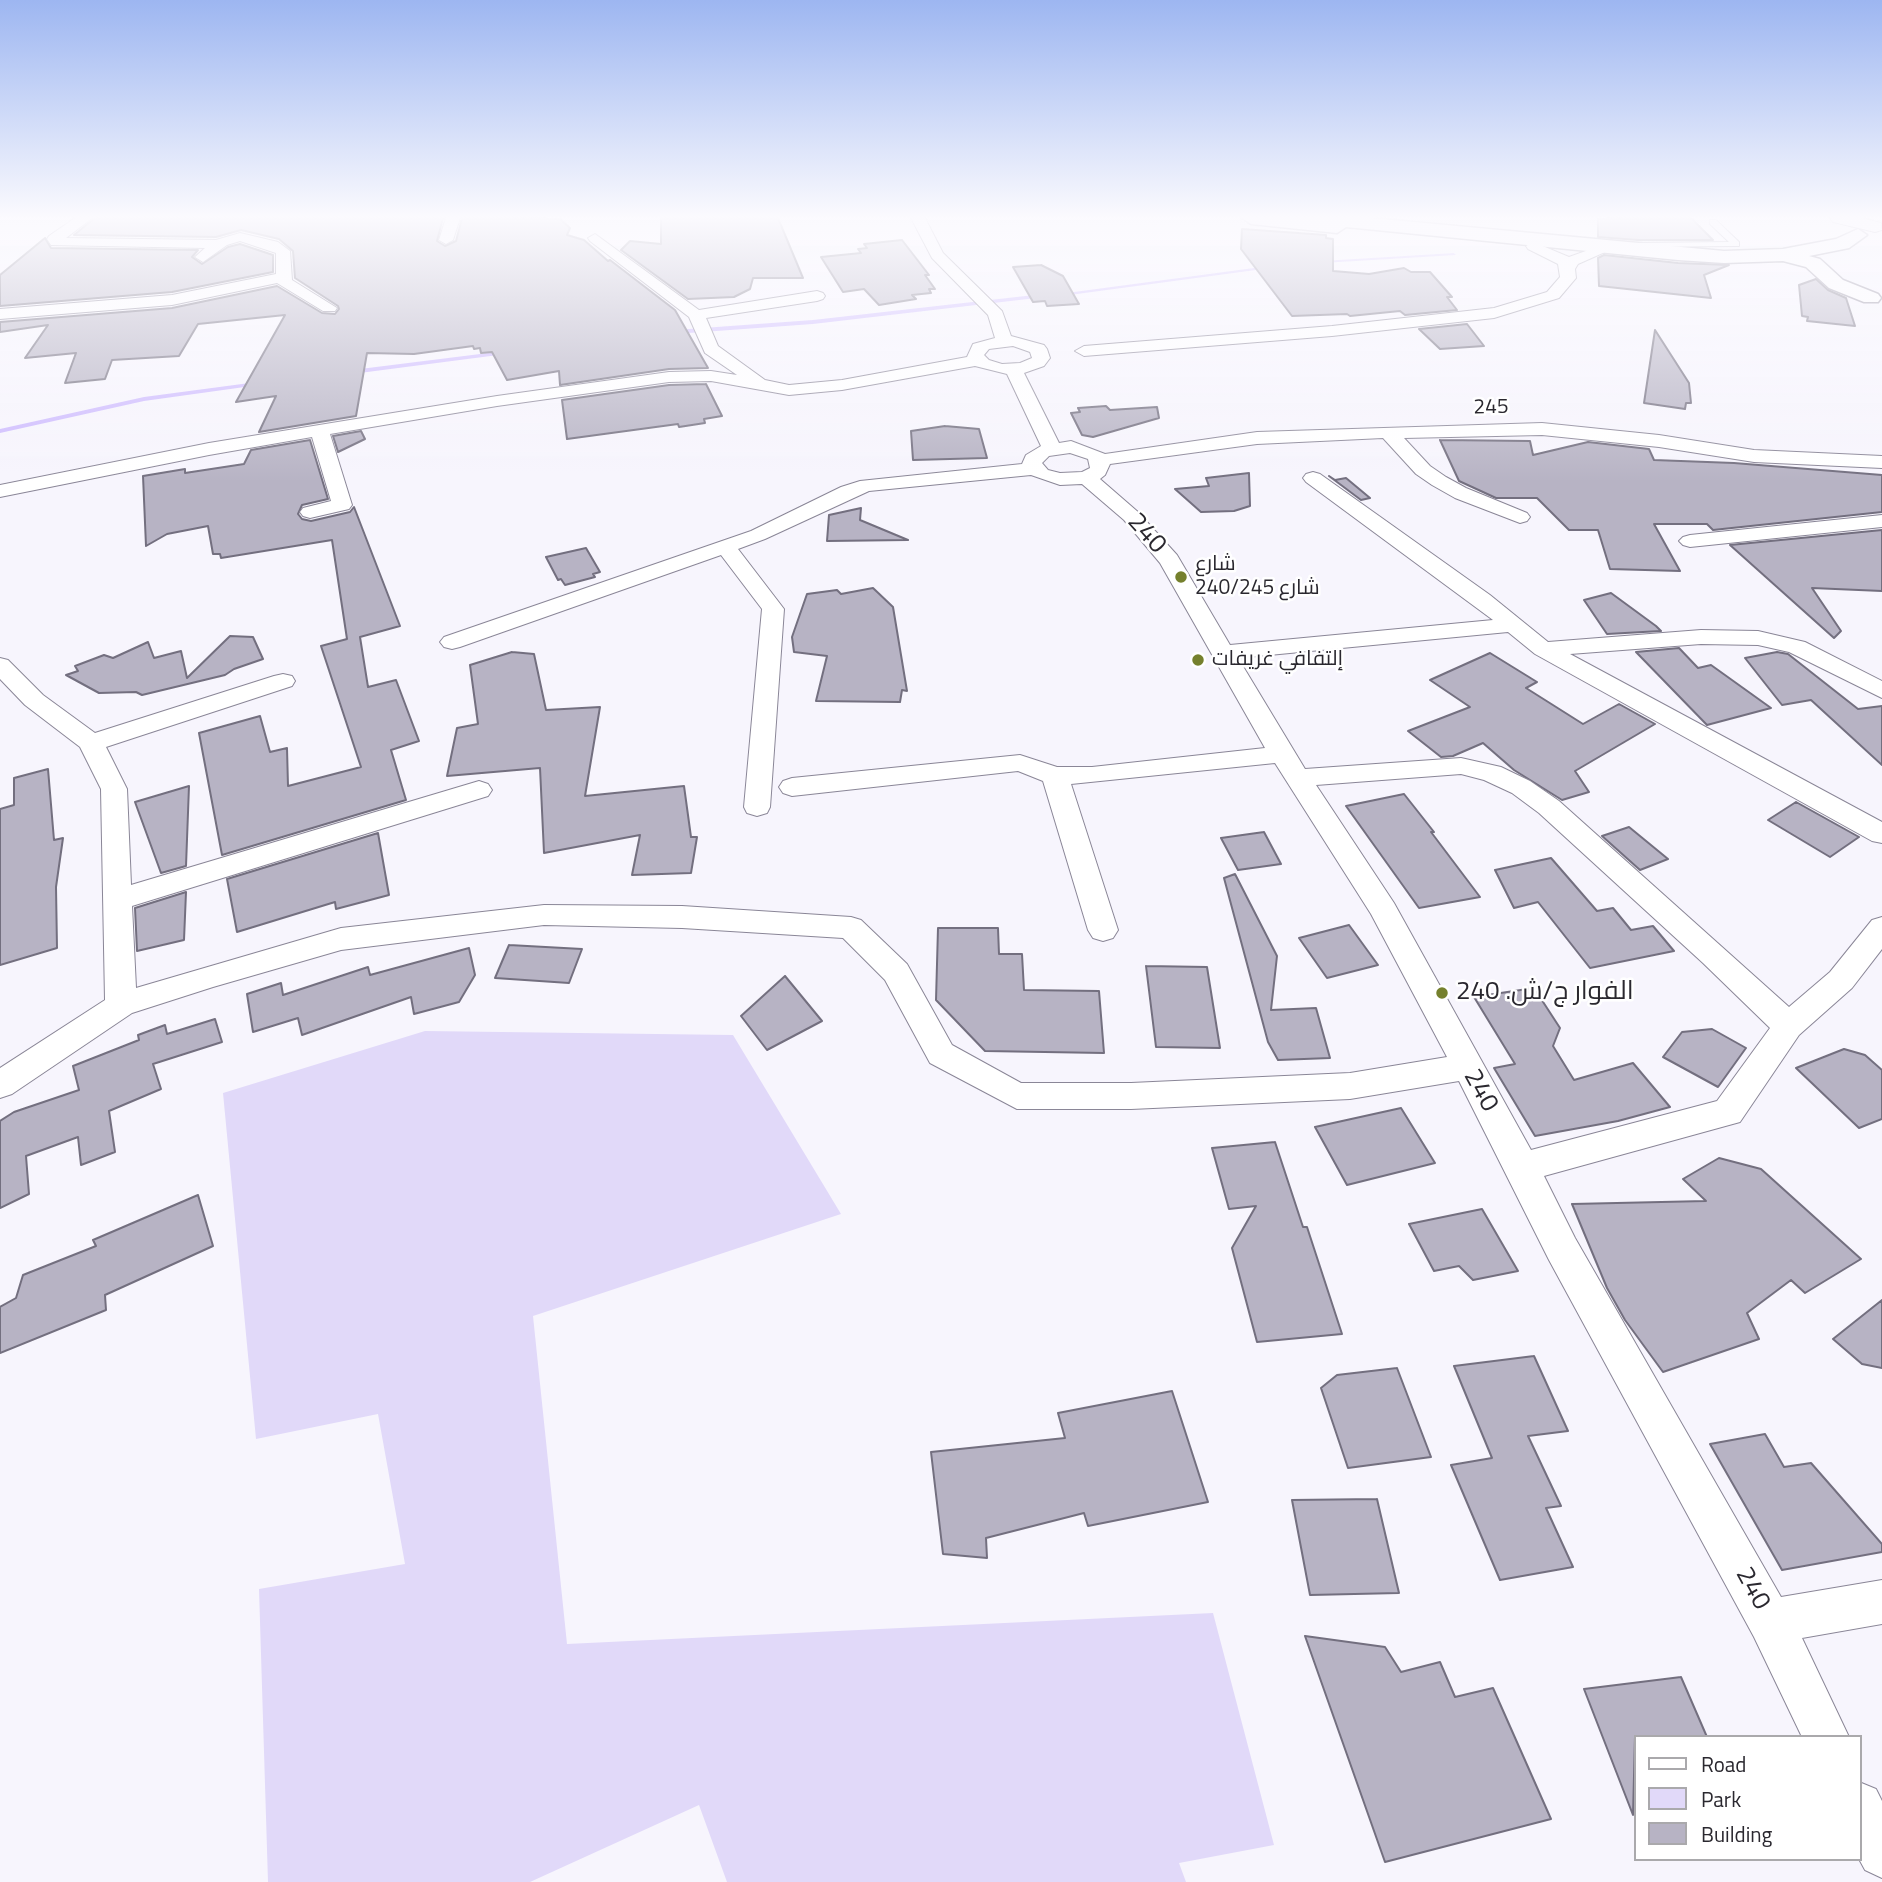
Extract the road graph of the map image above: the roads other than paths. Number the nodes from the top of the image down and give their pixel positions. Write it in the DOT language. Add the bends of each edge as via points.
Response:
graph roads {
  1 [pos="95,306"];
  2 [pos="325,306"];
  3 [pos="684,306"];
  4 [pos="754,306"];
  5 [pos="988,306"];
  6 [pos="1523,306"];
  7 [pos="329,308"];
  8 [pos="0,313"];
  9 [pos="696,315"];
  10 [pos="1004,341"];
  11 [pos="1035,354"];
  12 [pos="978,360"];
  13 [pos="1013,369"];
  14 [pos="766,387"];
  15 [pos="320,431"];
  16 [pos="1388,432"];
  17 [pos="1052,448"];
  18 [pos="1882,462"];
  19 [pos="1035,469"];
  20 [pos="1094,469"];
  21 [pos="1313,478"];
  22 [pos="0,491"];
  23 [pos="310,512"];
  24 [pos="1520,517"];
  25 [pos="1882,522"];
  26 [pos="1690,541"];
  27 [pos="725,546"];
  28 [pos="1510,625"];
  29 [pos="452,642"];
  30 [pos="1543,649"];
  31 [pos="1223,653"];
  32 [pos="0,665"];
  33 [pos="283,681"];
  34 [pos="1882,691"];
  35 [pos="91,743"];
  36 [pos="1290,766"];
  37 [pos="1055,776"];
  38 [pos="792,787"];
  39 [pos="480,790"];
  40 [pos="757,807"];
  41 [pos="1882,834"];
  42 [pos="117,900"];
  43 [pos="1882,928"];
  44 [pos="1103,930"];
  45 [pos="121,1005"];
  46 [pos="1788,1026"];
  47 [pos="1466,1067"];
  48 [pos="0,1085"];
  49 [pos="1522,1167"];
  50 [pos="1882,1602"];
  51 [pos="1770,1621"];
  52 [pos="1825,1735"];
  53 [pos="1861,1810"];
  54 [pos="1882,1853"];
  1 -- 8 [label="street"];
  2 -- 7 [label="street"];
  3 -- 9 [label="street"];
  4 -- 9 [label="street"];
  5 -- 10 [label="street" via="996,314"];
  6 -- 11 [label="street" via="1332,331"];
  9 -- 14 [label="street" via="711,349"];
  10 -- 11 [label="street"];
  10 -- 12 [label="street" via="979,348"];
  11 -- 13 [label="street"];
  12 -- 13 [label="street"];
  12 -- 14 [label="street" via="842,385 789,390"];
  13 -- 17 [label="street"];
  14 -- 15 [label="street" via="711,376 669,377"];
  15 -- 22 [label="street"];
  15 -- 23 [label="street" via="342,505"];
  16 -- 18 [label="street, 245" via="1542,429 1754,456"];
  16 -- 20 [label="street, 245" via="1257,438"];
  16 -- 24 [label="street" via="1439,481"];
  17 -- 19 [label="street" via="1033,459"];
  17 -- 20 [label="street" via="1080,449"];
  19 -- 20 [label="street, 245" via="1060,479"];
  19 -- 27 [label="street" via="867,485"];
  20 -- 31 [label="street, 240" via="1169,560"];
  21 -- 28 [label="street"];
  25 -- 26 [label="street"];
  27 -- 29 [label="street"];
  27 -- 40 [label="street" via="773,609"];
  28 -- 30 [label="street"];
  28 -- 31 [label="street"];
  30 -- 34 [label="street" via="1701,637 1758,638 1797,647"];
  30 -- 41 [label="street"];
  31 -- 36 [label="street, 240"];
  32 -- 35 [label="street" via="34,700"];
  33 -- 35 [label="street"];
  35 -- 42 [label="street" via="114,789"];
  36 -- 37 [label="street"];
  36 -- 46 [label="street" via="1461,765 1521,787 1714,954"];
  36 -- 47 [label="street, 240" via="1384,910"];
  37 -- 38 [label="street" via="1020,764"];
  37 -- 44 [label="street"];
  39 -- 42 [label="street"];
  42 -- 45 [label="street"];
  43 -- 46 [label="street" via="1841,980"];
  45 -- 47 [label="street" via="341,939 544,915 682,917 851,928 896,972 941,1054 1017,1096 1350,1086"];
  45 -- 48 [label="street"];
  46 -- 49 [label="street" via="1728,1112"];
  47 -- 49 [label="street, 240"];
  49 -- 51 [label="street, 240" via="1562,1249"];
  50 -- 51 [label="street"];
  51 -- 52 [label="street, 240"];
  53 -- 54 [label="street"];
}
